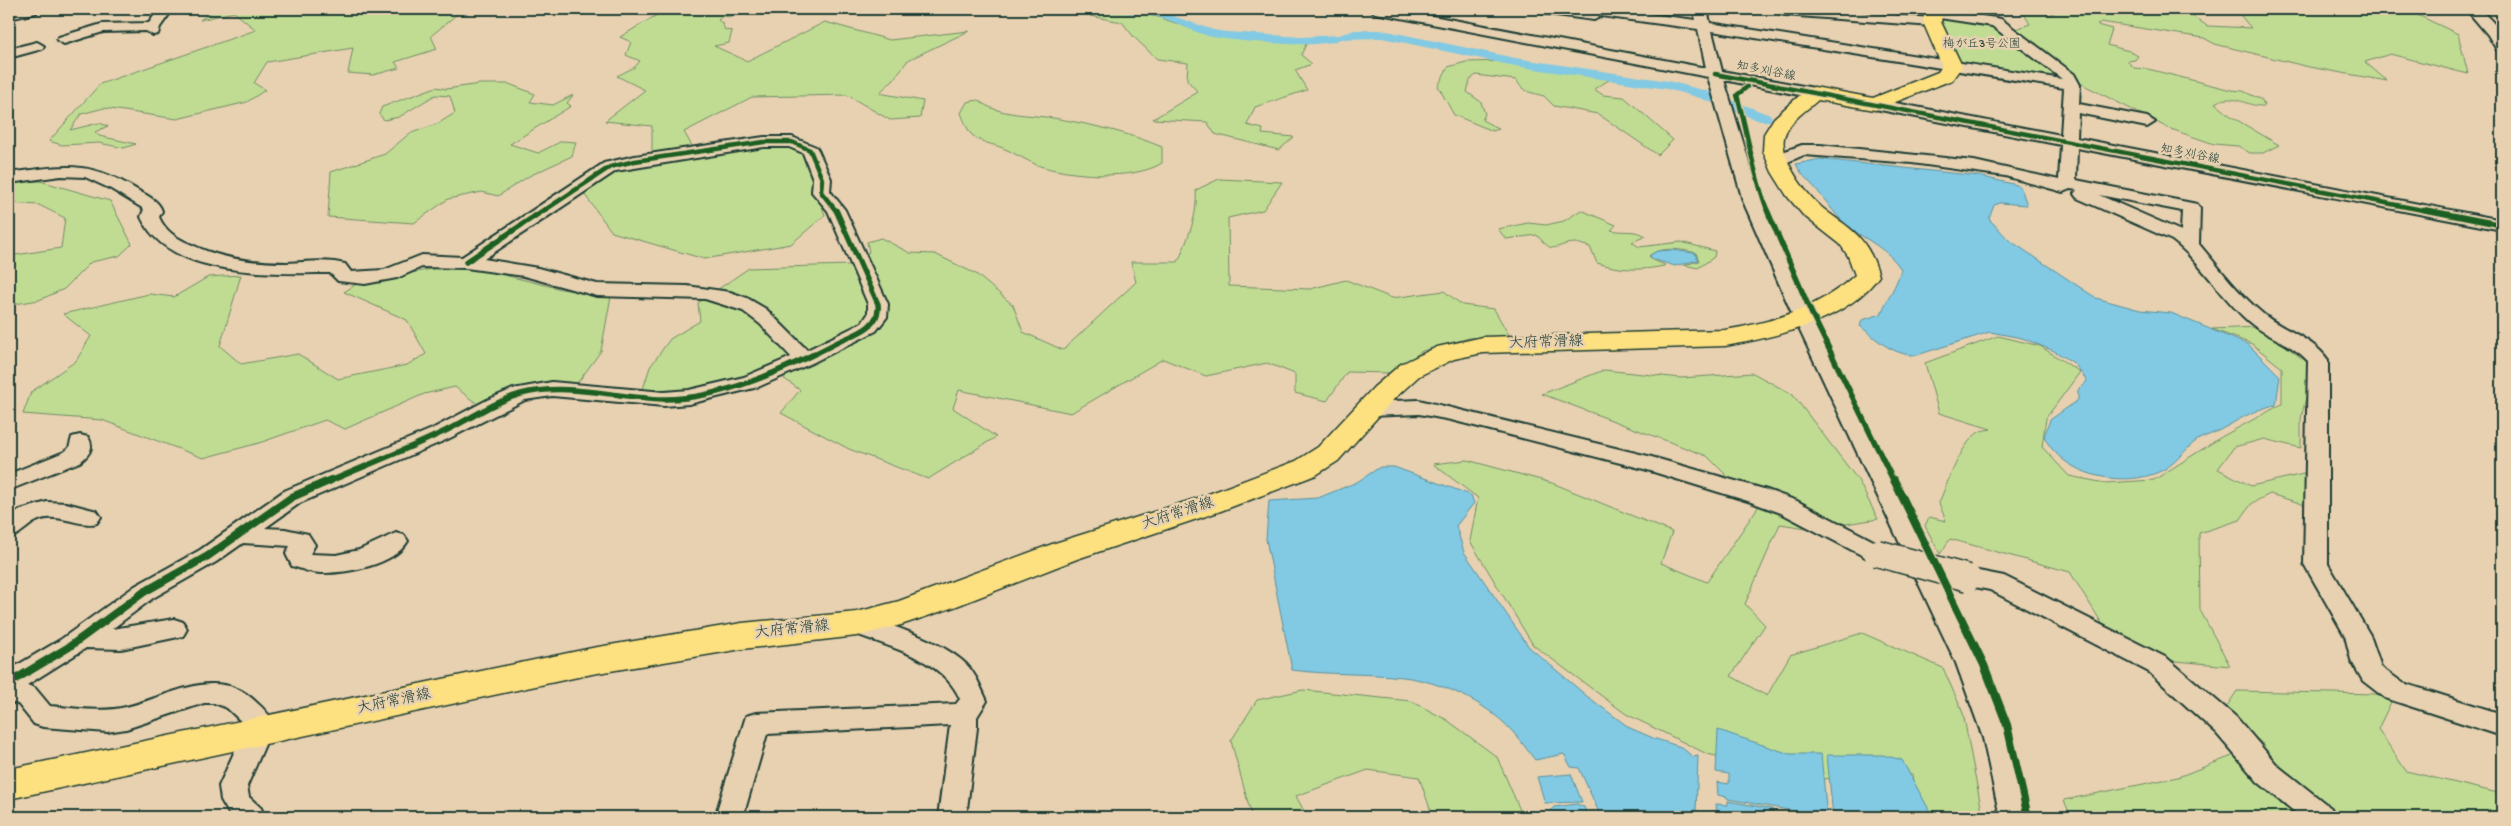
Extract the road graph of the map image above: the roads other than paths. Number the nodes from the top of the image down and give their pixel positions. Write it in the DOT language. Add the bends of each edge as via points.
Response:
graph roads {
  1 [pos="166,9"];
  2 [pos="1375,9"];
  3 [pos="1424,9"];
  4 [pos="1541,9"];
  5 [pos="1581,9"];
  6 [pos="1700,9"];
  7 [pos="2473,9"];
  8 [pos="31,10"];
  9 [pos="1453,10"];
  10 [pos="1784,10"];
  11 [pos="1405,11"];
  12 [pos="1619,12"];
  13 [pos="9,14"];
  14 [pos="1933,15"];
  15 [pos="1707,33"];
  16 [pos="9,38"];
  17 [pos="64,40"];
  18 [pos="1794,41"];
  19 [pos="9,42"];
  20 [pos="36,46"];
  21 [pos="2502,47"];
  22 [pos="9,54"];
  23 [pos="1952,66"];
  24 [pos="1715,74"];
  25 [pos="2072,85"];
  26 [pos="1814,93"];
  27 [pos="1875,104"];
  28 [pos="2070,107"];
  29 [pos="2147,122"];
  30 [pos="2069,143"];
  31 [pos="1778,160"];
  32 [pos="9,178"];
  33 [pos="2065,185"];
  34 [pos="2502,225"];
  35 [pos="2190,245"];
  36 [pos="466,262"];
  37 [pos="1804,318"];
  38 [pos="805,359"];
  39 [pos="1369,409"];
  40 [pos="80,442"];
  41 [pos="9,482"];
  42 [pos="89,517"];
  43 [pos="9,530"];
  44 [pos="239,535"];
  45 [pos="396,541"];
  46 [pos="857,624"];
  47 [pos="174,629"];
  48 [pos="83,638"];
  49 [pos="9,683"];
  50 [pos="9,692"];
  51 [pos="963,714"];
  52 [pos="2502,725"];
  53 [pos="258,731"];
  54 [pos="9,784"];
  55 [pos="251,817"];
  56 [pos="729,817"];
  57 [pos="952,817"];
  58 [pos="2014,817"];
  59 [pos="2321,817"];
  1 -- 17 [label="street" via="153,29 104,23"];
  2 -- 11 [label="street, 知多刈谷線"];
  3 -- 9 [label="street"];
  4 -- 15 [label="street" via="1653,25 1695,39"];
  5 -- 12 [label="street"];
  6 -- 15 [label="street"];
  7 -- 21 [label="street"];
  8 -- 13 [label="street"];
  10 -- 14 [label="street"];
  10 -- 18 [label="street"];
  11 -- 24 [label="street, 知多刈谷線"];
  12 -- 15 [label="street"];
  14 -- 23 [label="main road"];
  14 -- 25 [label="street" via="1996,22 2068,78"];
  15 -- 18 [label="street"];
  15 -- 24 [label="street"];
  16 -- 19 [label="street"];
  18 -- 23 [label="street"];
  20 -- 22 [label="street"];
  23 -- 25 [label="street"];
  23 -- 27 [label="main road" via="1945,76 1936,81"];
  24 -- 26 [label="street, 知多刈谷線"];
  24 -- 37 [label="street" via="1752,201"];
  25 -- 28 [label="street"];
  26 -- 27 [label="main road"];
  26 -- 31 [label="main road, 大府常滑線" via="1778,127 1773,136 1772,145"];
  27 -- 30 [label="street, 知多刈谷線"];
  28 -- 29 [label="street"];
  28 -- 30 [label="street"];
  30 -- 33 [label="street"];
  30 -- 34 [label="street, 知多刈谷線"];
  31 -- 33 [label="street" via="1802,150 1820,150 1983,168"];
  31 -- 37 [label="main road, 大府常滑線" via="1806,205 1848,240 1864,263 1867,276 1853,291"];
  32 -- 36 [label="street" via="79,171 91,174 152,207 151,224 169,240 193,254 245,266 330,267 338,268 345,277 367,278 419,262"];
  33 -- 35 [label="street" via="2178,236"];
  33 -- 35 [label="street" via="2191,208"];
  35 -- 52 [label="street" via="2266,326 2305,347 2318,360 2316,564 2357,635 2372,674 2394,691"];
  36 -- 38 [label="street" via="537,274 583,288 693,292 739,302 752,308 777,329"];
  36 -- 38 [label="street" via="610,166 764,142 792,142 810,150 822,179 821,192 836,210 879,312 869,328"];
  37 -- 39 [label="main road, 大府常滑線" via="1760,333 1725,338 1459,348 1410,370"];
  37 -- 58 [label="street" via="1969,663 1997,738"];
  38 -- 44 [label="street" via="751,382 689,397 552,389 520,394 494,404 440,434 292,497"];
  39 -- 46 [label="main road, 大府常滑線" via="1328,454 1306,468 1216,502 1066,551 943,599"];
  39 -- 59 [label="street, bridge" via="1419,407 1451,413 1683,472 1789,507 1877,553 1968,578 1995,582 2158,666 2226,725 2268,774"];
  40 -- 41 [label="street" via="80,451 72,457"];
  42 -- 43 [label="street" via="64,510 39,510 28,513"];
  44 -- 45 [label="street" via="300,540 303,545 298,554 300,560 319,566 374,554 388,549"];
  44 -- 48 [label="street" via="144,592"];
  46 -- 51 [label="street" via="924,651 956,671 966,682 974,700"];
  46 -- 53 [label="main road, 大府常滑線" via="742,636 592,661"];
  47 -- 48 [label="street" via="121,639"];
  48 -- 49 [label="street"];
  50 -- 53 [label="street" via="26,695 43,716 107,721 217,692 236,698 261,724"];
  51 -- 56 [label="street" via="756,724"];
  51 -- 57 [label="street"];
  53 -- 54 [label="main road, 大府常滑線"];
  53 -- 55 [label="street" via="232,786 233,797"];
}
